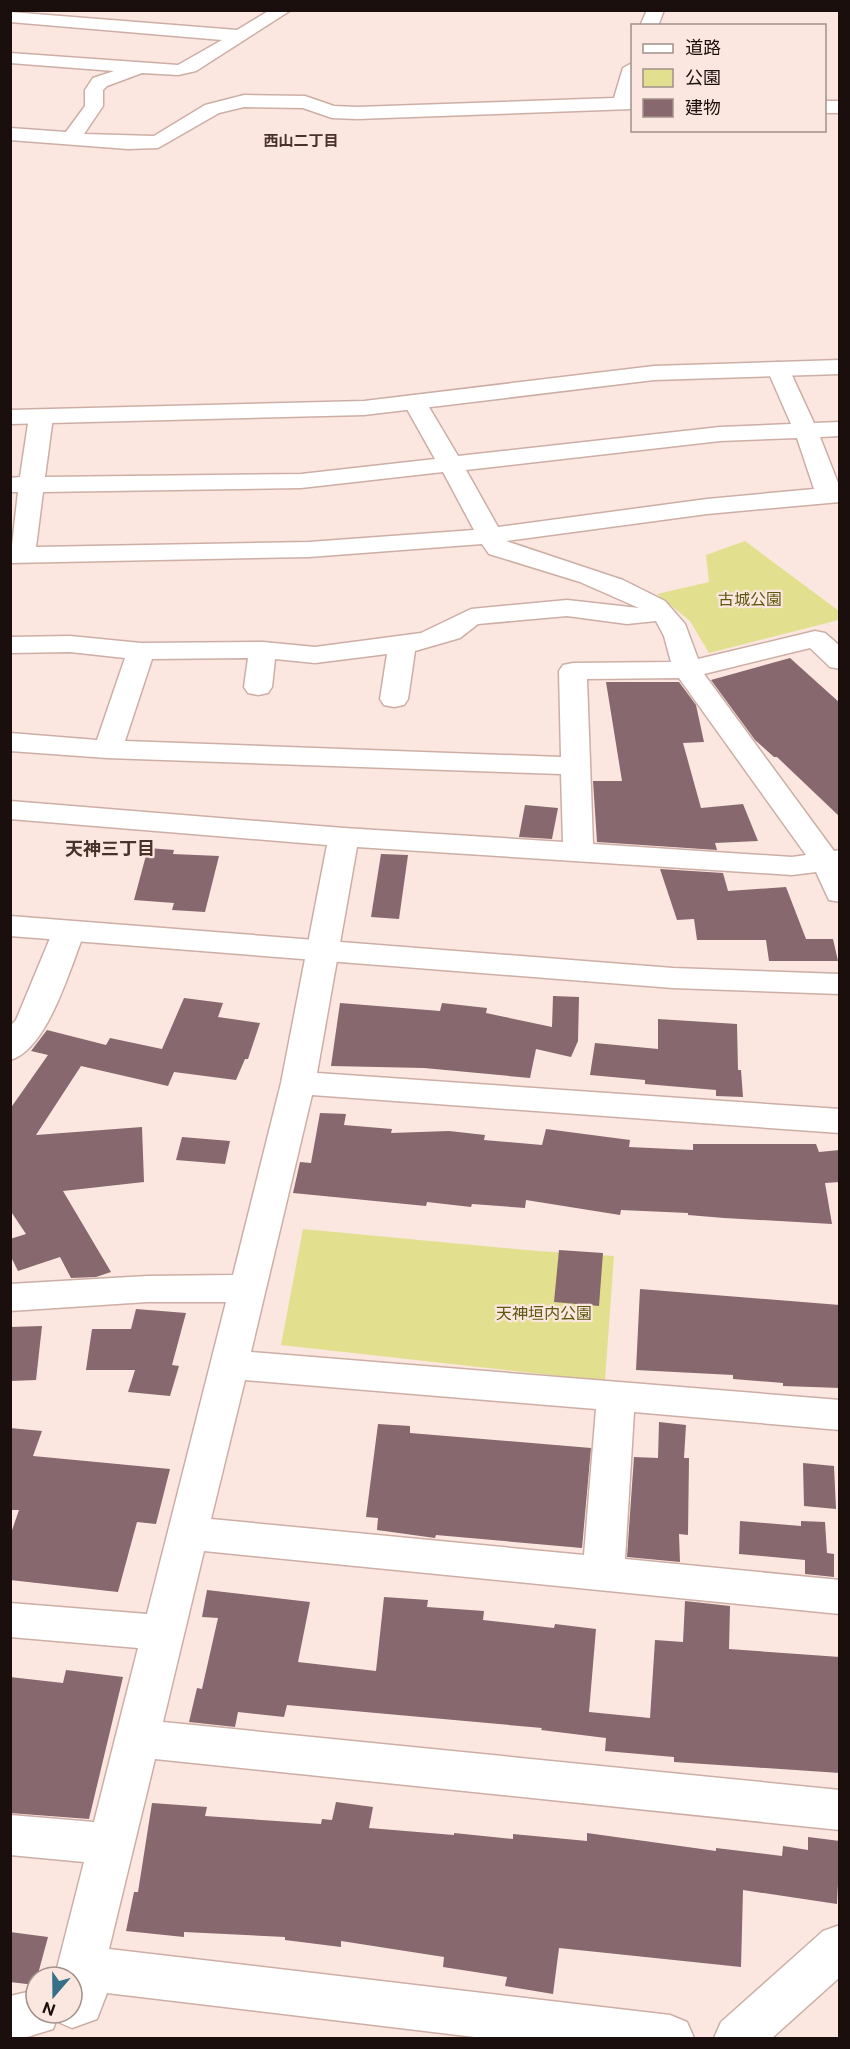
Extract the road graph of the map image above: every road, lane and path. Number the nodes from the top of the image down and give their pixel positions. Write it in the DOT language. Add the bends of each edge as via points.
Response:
graph roads {
  1 [pos="283,10"];
  2 [pos="656,10"];
  3 [pos="10,17"];
  4 [pos="650,24"];
  5 [pos="240,36"];
  6 [pos="19,59"];
  7 [pos="138,69"];
  8 [pos="10,77"];
  9 [pos="631,80"];
  10 [pos="627,103"];
  11 [pos="10,134"];
  12 [pos="72,138"];
  13 [pos="840,367"];
  14 [pos="778,369"];
  15 [pos="415,402"];
  16 [pos="10,417"];
  17 [pos="41,417"];
  18 [pos="840,429"];
  19 [pos="806,431"];
  20 [pos="450,464"];
  21 [pos="22,486"];
  22 [pos="835,495"];
  23 [pos="489,535"];
  24 [pos="16,555"];
  25 [pos="661,611"];
  26 [pos="402,644"];
  27 [pos="263,650"];
  28 [pos="141,651"];
  29 [pos="13,652"];
  30 [pos="840,661"];
  31 [pos="687,670"];
  32 [pos="258,687"];
  33 [pos="394,699"];
  34 [pos="10,742"];
  35 [pos="107,749"];
  36 [pos="576,766"];
  37 [pos="10,810"];
  38 [pos="344,837"];
  39 [pos="578,852"];
  40 [pos="833,860"];
  41 [pos="840,893"];
  42 [pos="10,926"];
  43 [pos="69,931"];
  44 [pos="323,952"];
  45 [pos="840,984"];
  46 [pos="10,1049"];
  47 [pos="298,1083"];
  48 [pos="840,1121"];
  49 [pos="248,1288"];
  50 [pos="10,1298"];
  51 [pos="229,1364"];
  52 [pos="616,1396"];
  53 [pos="840,1415"];
  54 [pos="188,1533"];
  55 [pos="603,1574"];
  56 [pos="840,1597"];
  57 [pos="10,1620"];
  58 [pos="163,1633"];
  59 [pos="138,1738"];
  60 [pos="840,1810"];
  61 [pos="10,1835"];
  62 [pos="112,1844"];
  63 [pos="840,1946"];
  64 [pos="82,1965"];
  65 [pos="84,1987"];
  66 [pos="670,2038"];
  67 [pos="738,2038"];
  1 -- 5 [label="street"];
  2 -- 4 [label="street"];
  3 -- 5 [label="street"];
  5 -- 7 [label="street" via="190,67 170,71"];
  6 -- 7 [label="street"];
  6 -- 8 [label="street"];
  7 -- 12 [label="street" via="100,82 94,90 91,113"];
  9 -- 10 [label="street"];
  10 -- 12 [label="street" via="357,113 332,112 305,102 244,101 212,109 158,142"];
  11 -- 12 [label="street"];
  13 -- 14 [label="street"];
  14 -- 15 [label="street" via="654,373"];
  14 -- 19 [label="street"];
  15 -- 17 [label="street" via="364,408"];
  15 -- 20 [label="street"];
  16 -- 17 [label="street"];
  17 -- 21 [label="street"];
  18 -- 19 [label="street"];
  19 -- 20 [label="street" via="720,434"];
  19 -- 22 [label="street"];
  20 -- 21 [label="street" via="301,482"];
  20 -- 23 [label="street"];
  21 -- 24 [label="street"];
  22 -- 23 [label="street" via="748,501"];
  23 -- 24 [label="street" via="366,547 229,554"];
  23 -- 25 [label="street" via="498,549 630,591"];
  25 -- 26 [label="street" via="627,616 567,608 471,617 450,632"];
  25 -- 31 [label="street" via="676,634"];
  26 -- 27 [label="street" via="315,655"];
  26 -- 33 [label="street"];
  27 -- 28 [label="street"];
  27 -- 32 [label="street"];
  28 -- 29 [label="street" via="70,644"];
  28 -- 35 [label="street" via="116,733"];
  30 -- 31 [label="street" via="814,639"];
  31 -- 36 [label="street" via="573,671"];
  31 -- 40 [label="street"];
  34 -- 35 [label="street"];
  35 -- 36 [label="street"];
  36 -- 39 [label="street"];
  37 -- 38 [label="street"];
  38 -- 39 [label="street"];
  38 -- 44 [label="street"];
  39 -- 40 [label="street" via="792,867"];
  40 -- 41 [label="street"];
  42 -- 43 [label="street"];
  43 -- 44 [label="street"];
  43 -- 46 [label="street" via="31,1023"];
  44 -- 45 [label="street" via="673,978"];
  44 -- 47 [label="street"];
  47 -- 48 [label="street"];
  47 -- 49 [label="street"];
  49 -- 50 [label="street" via="147,1289"];
  49 -- 51 [label="street"];
  51 -- 52 [label="street"];
  51 -- 54 [label="street"];
  52 -- 53 [label="street"];
  52 -- 55 [label="street"];
  54 -- 55 [label="street"];
  54 -- 58 [label="street"];
  55 -- 56 [label="street"];
  57 -- 58 [label="street"];
  58 -- 59 [label="street"];
  59 -- 60 [label="street"];
  59 -- 62 [label="street"];
  61 -- 62 [label="street"];
  62 -- 64 [label="street"];
  63 -- 67 [label="street"];
  65 -- 66 [label="street"];
}
